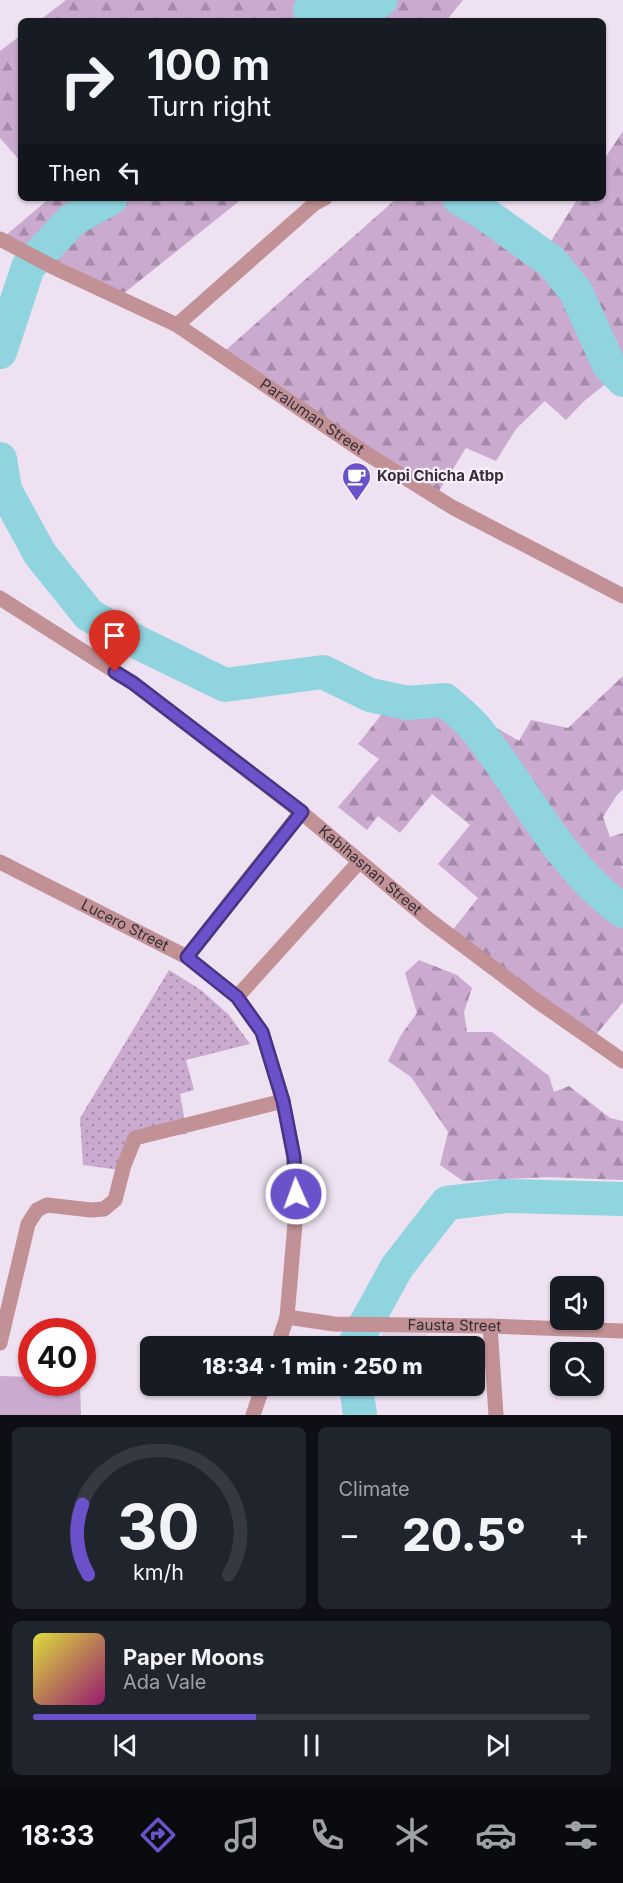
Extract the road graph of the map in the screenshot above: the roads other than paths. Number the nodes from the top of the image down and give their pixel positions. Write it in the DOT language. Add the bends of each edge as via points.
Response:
graph roads {
  1 [pos="320,201"];
  2 [pos="1,240"];
  3 [pos="177,325"];
  4 [pos="623,596"];
  5 [pos="0,598"];
  6 [pos="302,812"];
  7 [pos="0,861"];
  8 [pos="359,862"];
  9 [pos="187,957"];
  10 [pos="237,997"];
  11 [pos="623,1061"];
  12 [pos="283,1101"];
  13 [pos="287,1317"];
  14 [pos="490,1326"];
  15 [pos="623,1331"];
  16 [pos="281,1336"];
  17 [pos="0,1343"];
  18 [pos="260,1396"];
  19 [pos="253,1415"];
  20 [pos="496,1415"];
  1 -- 3 [label="street"];
  2 -- 3 [label="street, Paraluman Street"];
  3 -- 4 [label="street, Paraluman Street" via="452,507"];
  5 -- 6 [label="street, Kabihasnan Street" via="133,683"];
  6 -- 8 [label="street, Kabihasnan Street"];
  6 -- 9 [label="street"];
  7 -- 9 [label="street, Lucero Street"];
  8 -- 10 [label="street"];
  8 -- 11 [label="street, Kabihasnan Street" via="428,919"];
  9 -- 10 [label="street, Lucero Street"];
  10 -- 12 [label="street, Lucero Street" via="262,1032"];
  12 -- 13 [label="street, Lucero Street" via="294,1157 296,1212"];
  12 -- 17 [label="street" via="135,1138 115,1200 104,1209 47,1204 37,1210 28,1224"];
  13 -- 14 [label="street, Fausta Street" via="334,1324"];
  13 -- 16 [label="street, Lucero Street"];
  14 -- 15 [label="street, Fausta Street"];
  14 -- 20 [label="street"];
  18 -- 19 [label="street"];
}
